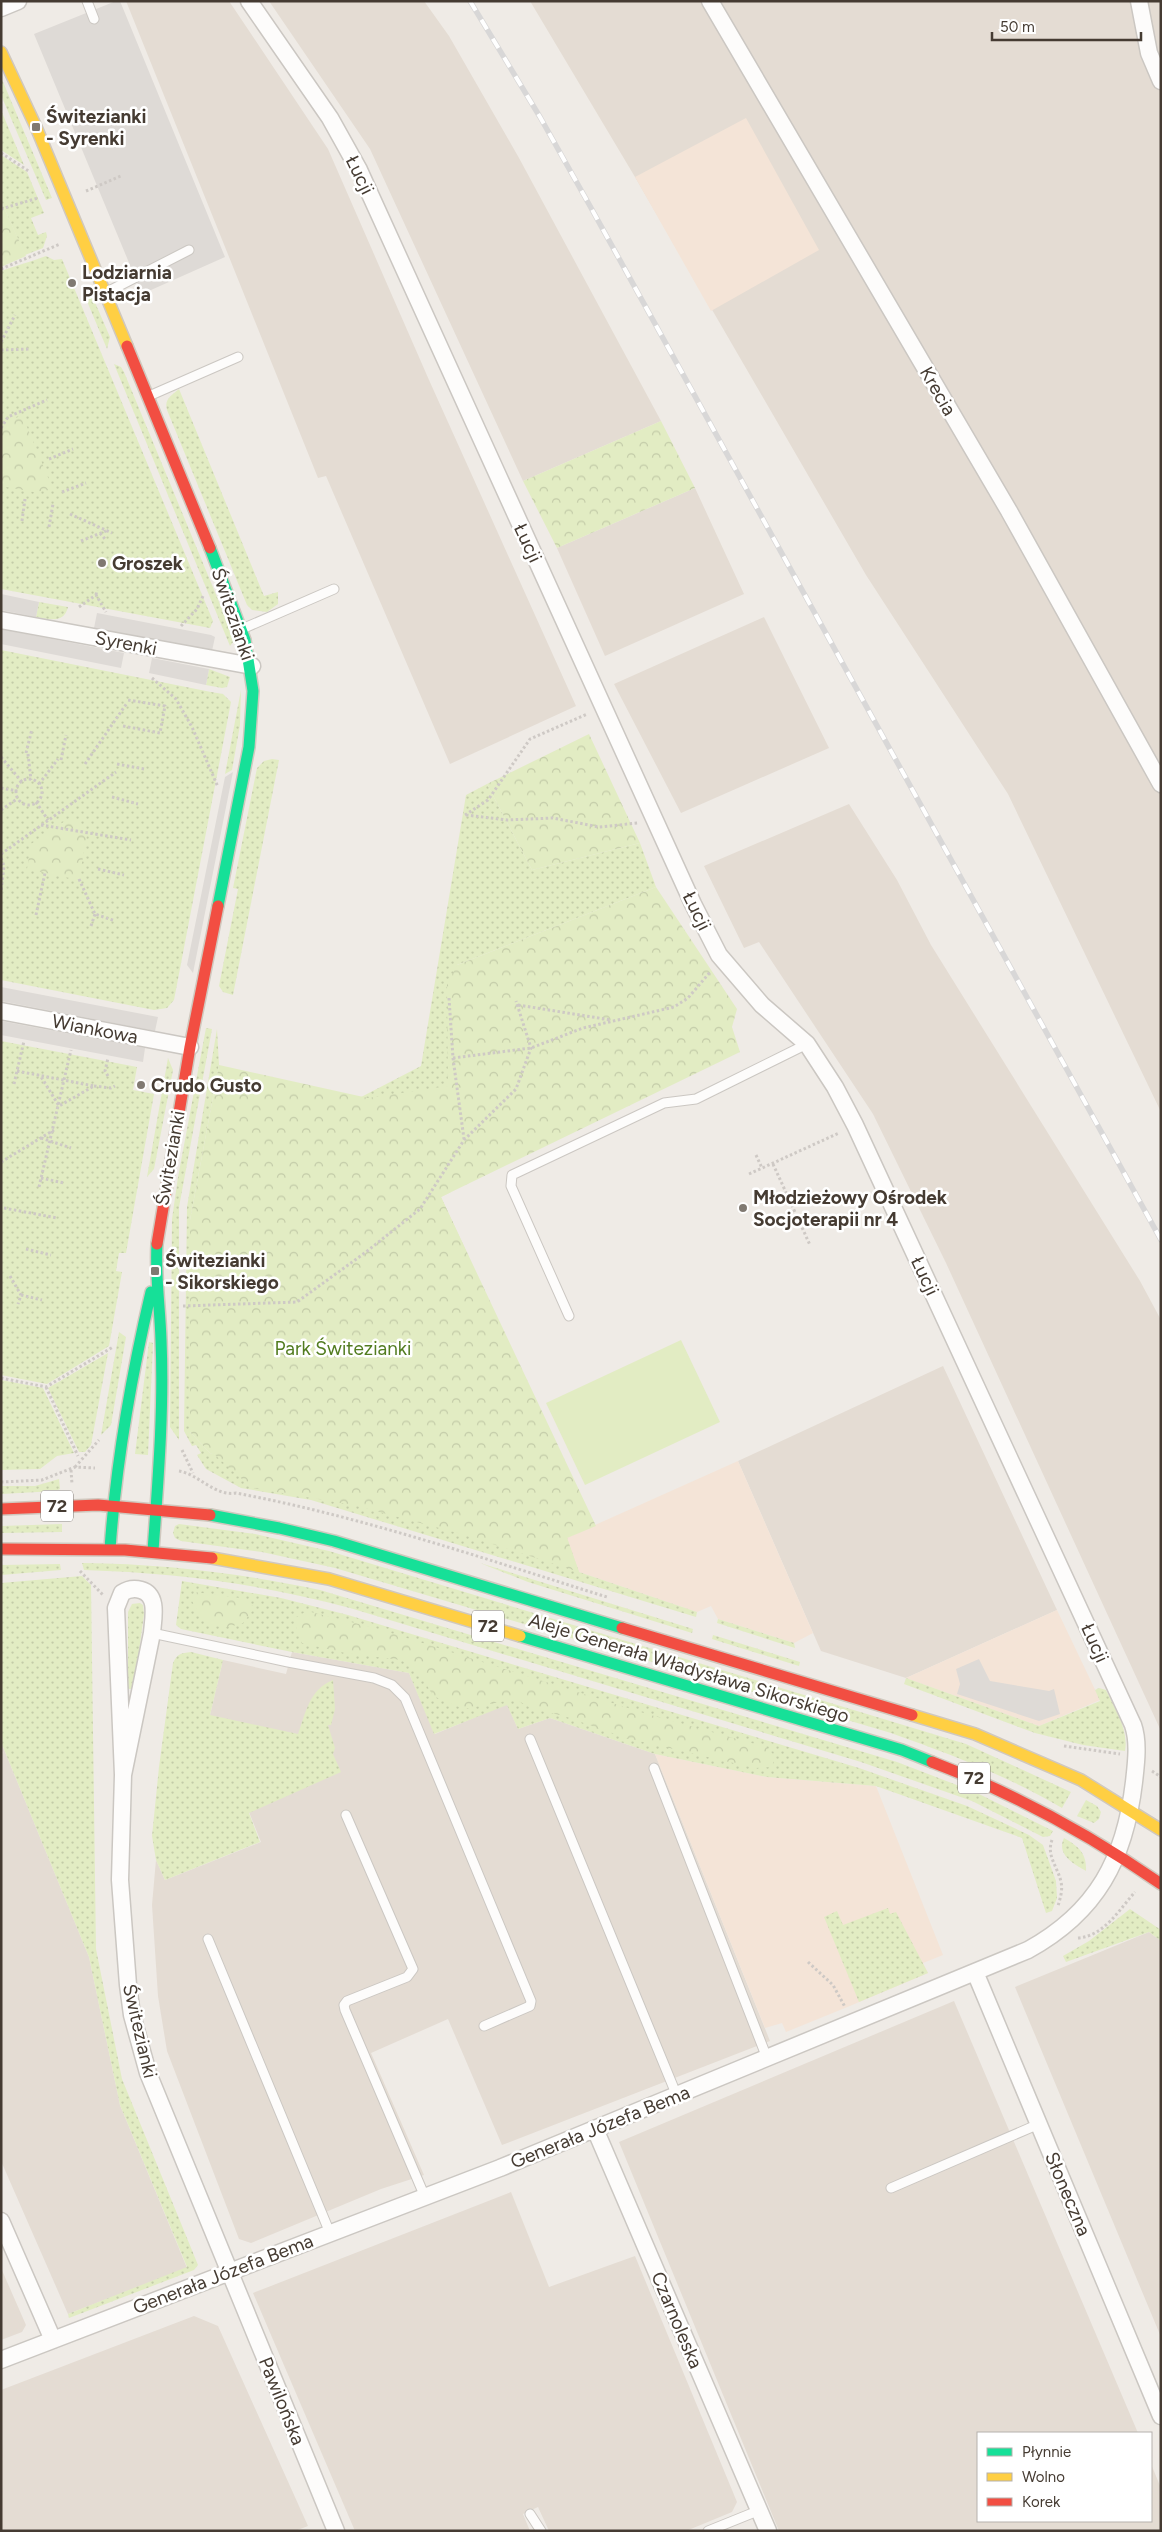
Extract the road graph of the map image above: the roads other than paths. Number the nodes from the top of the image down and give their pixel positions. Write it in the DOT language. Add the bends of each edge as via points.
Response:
graph roads {
  1 [pos="18,1"];
  2 [pos="87,1"];
  3 [pos="249,1"];
  4 [pos="710,1"];
  5 [pos="1139,1"];
  6 [pos="1,8"];
  7 [pos="94,19"];
  8 [pos="1,52"];
  9 [pos="1161,81"];
  10 [pos="189,250"];
  11 [pos="104,293"];
  12 [pos="238,357"];
  13 [pos="148,397"];
  14 [pos="334,589"];
  15 [pos="1,620"];
  16 [pos="242,629"];
  17 [pos="252,666"];
  18 [pos="1161,784"];
  19 [pos="1,1011"];
  20 [pos="807,1044"];
  21 [pos="190,1047"];
  22 [pos="156,1271"];
  23 [pos="569,1316"];
  24 [pos="113,1506"];
  25 [pos="1,1509"];
  26 [pos="157,1509"];
  27 [pos="1,1549"];
  28 [pos="110,1549"];
  29 [pos="153,1551"];
  30 [pos="152,1633"];
  31 [pos="530,1739"];
  32 [pos="654,1768"];
  33 [pos="123,1775"];
  34 [pos="1131,1810"];
  35 [pos="346,1815"];
  36 [pos="1161,1830"];
  37 [pos="1118,1855"];
  38 [pos="1161,1884"];
  39 [pos="208,1939"];
  40 [pos="975,1972"];
  41 [pos="484,2026"];
  42 [pos="767,2058"];
  43 [pos="677,2096"];
  44 [pos="1039,2124"];
  45 [pos="595,2129"];
  46 [pos="891,2188"];
  47 [pos="425,2197"];
  48 [pos="1,2220"];
  49 [pos="330,2234"];
  50 [pos="229,2272"];
  51 [pos="53,2340"];
  52 [pos="1,2360"];
  53 [pos="1161,2416"];
  54 [pos="760,2510"];
  55 [pos="530,2514"];
  56 [pos="336,2531"];
  57 [pos="540,2531"];
  58 [pos="708,2531"];
  59 [pos="768,2531"];
  1 -- 6 [label="street"];
  2 -- 7 [label="lane"];
  3 -- 20 [label="street, Łucji" via="330,118 359,170 719,955 762,1005"];
  4 -- 18 [label="street, Krecia" via="1008,511"];
  5 -- 9 [label="street" via="1150,53"];
  8 -- 11 [label="main road, Świtezianki" via="17,83"];
  10 -- 11 [label="lane"];
  11 -- 13 [label="main road, Świtezianki"];
  12 -- 13 [label="lane"];
  13 -- 16 [label="main road, Świtezianki"];
  14 -- 16 [label="lane"];
  15 -- 17 [label="street, Syrenki"];
  16 -- 17 [label="main road, Świtezianki"];
  17 -- 21 [label="main road, Świtezianki" via="254,705 249,747"];
  19 -- 21 [label="street, Wiankowa"];
  20 -- 23 [label="lane" via="696,1099 664,1103 512,1175 511,1186"];
  20 -- 34 [label="street, Łucji" via="856,1125 1133,1725 1136,1752"];
  21 -- 22 [label="main road, Świtezianki" via="166,1174"];
  22 -- 24 [label="main road, Świtezianki" via="140,1339"];
  22 -- 26 [label="main road, Świtezianki" via="162,1340"];
  24 -- 25 [label="main road, Aleje Generała Władysława Sikorskiego / 72"];
  24 -- 26 [label="main road, Aleje Generała Władysława Sikorskiego / 72"];
  24 -- 28 [label="main road, Świtezianki"];
  26 -- 29 [label="main road, Świtezianki"];
  26 -- 34 [label="main road, Aleje Generała Władysława Sikorskiego / 72" via="260,1524 334,1541 942,1722 1081,1780"];
  27 -- 28 [label="main road, Aleje Generała Władysława Sikorskiego / 72"];
  28 -- 29 [label="main road, Aleje Generała Władysława Sikorskiego / 72"];
  29 -- 37 [label="main road, Aleje Generała Władysława Sikorskiego / 72" via="219,1558 329,1579 902,1750 987,1784 1053,1816"];
  30 -- 33 [label="street, Świtezianki"];
  30 -- 33 [label="street, Świtezianki" via="154,1604 148,1593 126,1590 116,1608"];
  30 -- 41 [label="lane" via="374,1678 392,1684 400,1691 531,2001 530,2006"];
  31 -- 43 [label="lane"];
  32 -- 42 [label="lane"];
  33 -- 50 [label="street, Świtezianki" via="120,1880 132,2015 148,2073"];
  34 -- 36 [label="main road, Aleje Generała Władysława Sikorskiego / 72"];
  34 -- 37 [label="street, Generała Józefa Bema"];
  35 -- 47 [label="lane" via="413,1969 407,1977 347,2001 345,2010"];
  37 -- 38 [label="main road, Aleje Generała Władysława Sikorskiego / 72"];
  37 -- 40 [label="street, Generała Józefa Bema" via="1088,1904 1054,1935 1028,1950"];
  39 -- 49 [label="lane"];
  40 -- 42 [label="street, Generała Józefa Bema"];
  40 -- 44 [label="street, Słoneczna"];
  42 -- 43 [label="street, Generała Józefa Bema"];
  43 -- 45 [label="street, Generała Józefa Bema"];
  44 -- 46 [label="lane"];
  44 -- 53 [label="street, Słoneczna"];
  45 -- 47 [label="street, Generała Józefa Bema"];
  45 -- 54 [label="street, Czarnoleska"];
  47 -- 49 [label="street, Generała Józefa Bema"];
  48 -- 51 [label="street"];
  49 -- 50 [label="street, Generała Józefa Bema"];
  50 -- 51 [label="street, Generała Józefa Bema"];
  50 -- 56 [label="street, Pawilońska"];
  51 -- 52 [label="street, Generała Józefa Bema"];
  54 -- 58 [label="lane"];
  54 -- 59 [label="street, Czarnoleska"];
  55 -- 57 [label="lane"];
}
